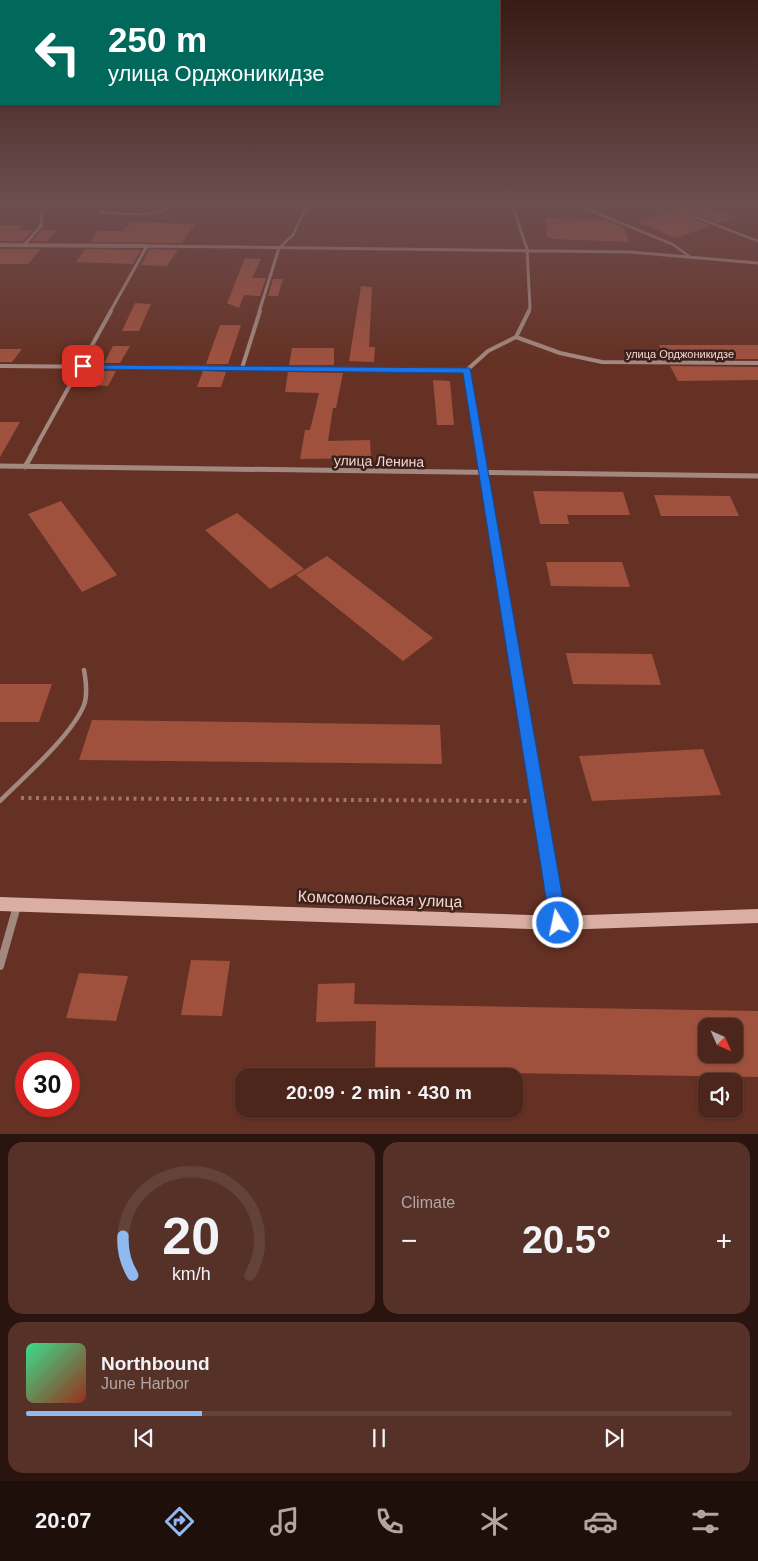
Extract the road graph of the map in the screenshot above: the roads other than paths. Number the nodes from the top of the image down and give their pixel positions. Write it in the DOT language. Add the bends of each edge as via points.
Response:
graph roads {
  1 [pos="142,256"];
  2 [pos="277,256"];
  3 [pos="528,256"];
  4 [pos="690,256"];
  5 [pos="758,263"];
  6 [pos="516,337"];
  7 [pos="758,363"];
  8 [pos="0,366"];
  9 [pos="83,366"];
  10 [pos="242,368"];
  11 [pos="467,370"];
  12 [pos="0,466"];
  13 [pos="25,467"];
  14 [pos="483,474"];
  15 [pos="758,476"];
  16 [pos="84,670"];
  17 [pos="2,800"];
  18 [pos="0,904"];
  19 [pos="17,905"];
  20 [pos="758,916"];
  21 [pos="558,923"];
  22 [pos="0,966"];
  1 -- 9 [label="street"];
  2 -- 10 [label="street"];
  3 -- 6 [label="street" via="530,308"];
  4 -- 5 [label="street"];
  6 -- 7 [label="street, улица Орджоникидзе" via="560,353 602,362"];
  6 -- 11 [label="street" via="488,351"];
  8 -- 9 [label="street"];
  9 -- 10 [label="street"];
  9 -- 13 [label="street"];
  10 -- 11 [label="street"];
  11 -- 14 [label="street"];
  12 -- 13 [label="street, улица Ленина"];
  13 -- 14 [label="street, улица Ленина"];
  14 -- 15 [label="street, улица Ленина"];
  14 -- 21 [label="street"];
  16 -- 17 [label="lane" via="84,705 65,731"];
  18 -- 19 [label="main road, Комсомольская улица"];
  19 -- 21 [label="main road, Комсомольская улица"];
  19 -- 22 [label="street"];
  20 -- 21 [label="main road, Комсомольская улица"];
}
